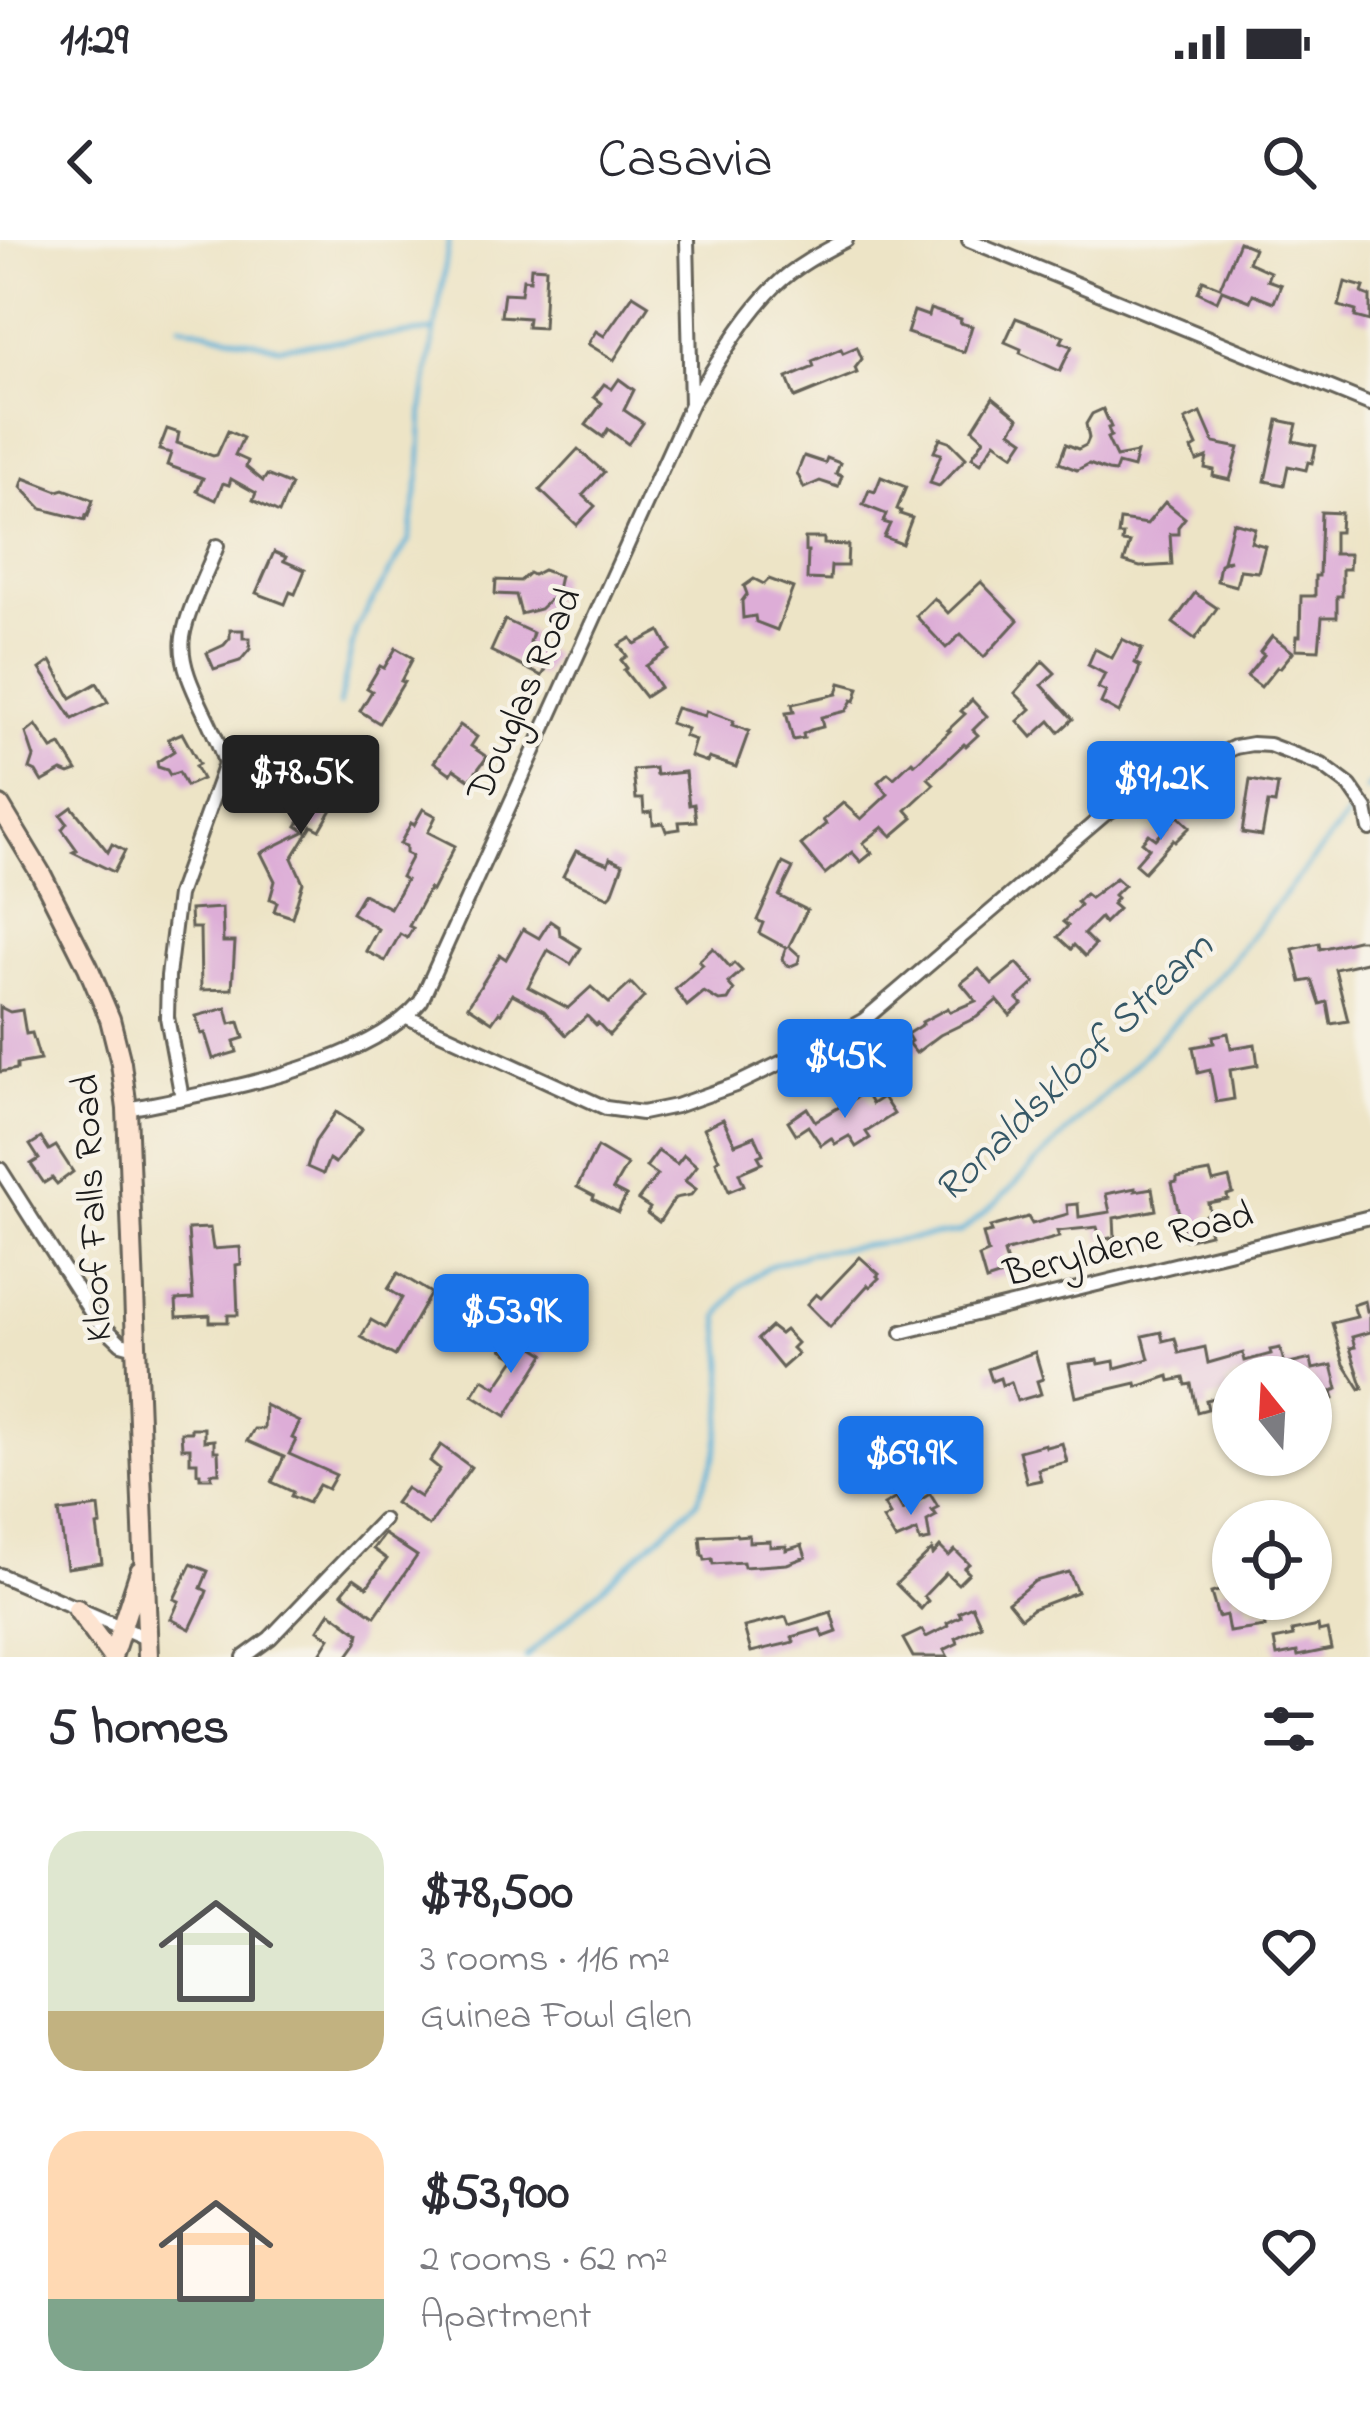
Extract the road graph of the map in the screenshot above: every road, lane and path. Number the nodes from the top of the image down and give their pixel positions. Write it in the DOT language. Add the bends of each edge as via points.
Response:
graph roads {
  1 [pos="687,240"];
  2 [pos="845,240"];
  3 [pos="969,240"];
  4 [pos="691,404"];
  5 [pos="1370,404"];
  6 [pos="218,546"];
  7 [pos="0,806"];
  8 [pos="1368,807"];
  9 [pos="1370,829"];
  10 [pos="407,1017"];
  11 [pos="182,1098"];
  12 [pos="127,1109"];
  13 [pos="0,1169"];
  14 [pos="1370,1217"];
  15 [pos="902,1332"];
  16 [pos="136,1347"];
  17 [pos="383,1520"];
  18 [pos="143,1561"];
  19 [pos="0,1575"];
  20 [pos="77,1609"];
  21 [pos="122,1628"];
  22 [pos="148,1648"];
  23 [pos="112,1657"];
  24 [pos="244,1657"];
  1 -- 4 [label="street, Douglas Road"];
  2 -- 4 [label="street" via="776,285"];
  3 -- 5 [label="street"];
  4 -- 10 [label="street, Douglas Road" via="440,961"];
  6 -- 11 [label="street" via="183,634 186,670 225,764 178,895 172,936 167,1017"];
  7 -- 12 [label="main road, Kloof Falls Road" via="110,1019"];
  8 -- 9 [label="street"];
  8 -- 10 [label="street" via="1338,775 1300,755 1252,744 1216,755 1105,814 864,1020 676,1106 642,1113 606,1108"];
  10 -- 11 [label="street, Douglas Road" via="295,1070"];
  11 -- 12 [label="street, Douglas Road"];
  12 -- 16 [label="main road, Kloof Falls Road"];
  13 -- 16 [label="street" via="94,1317"];
  14 -- 15 [label="street, Beryldene Road"];
  16 -- 18 [label="main road, Kloof Falls Road"];
  17 -- 24 [label="street"];
  18 -- 21 [label="main road, Kloof Falls Road"];
  18 -- 22 [label="main road, Kloof Falls Road"];
  19 -- 20 [label="street"];
  20 -- 21 [label="street"];
  20 -- 23 [label="main road"];
  21 -- 22 [label="street"];
  21 -- 23 [label="main road, Kloof Falls Road"];
}
